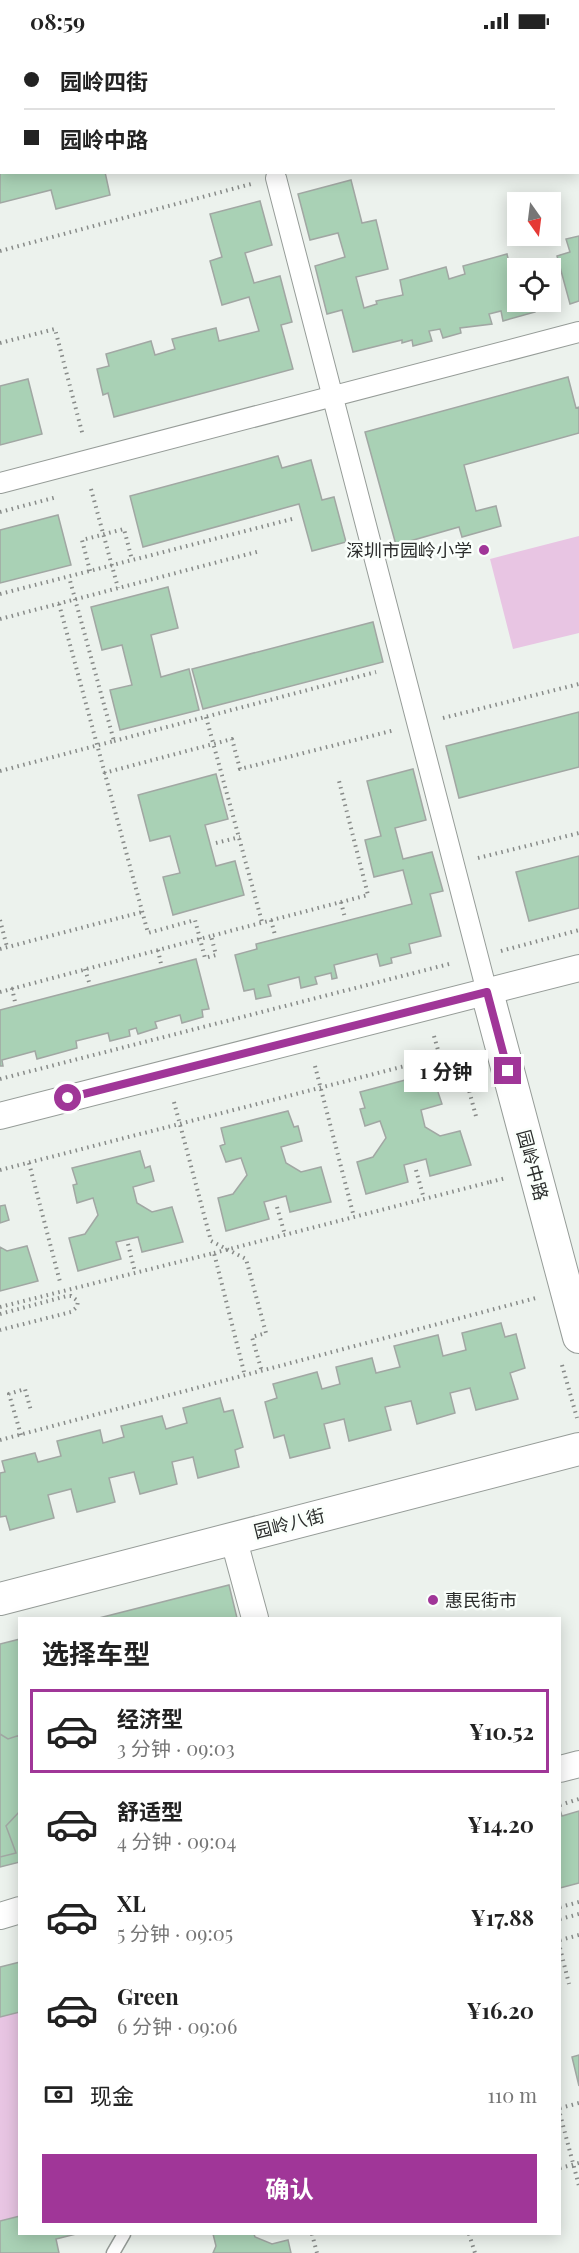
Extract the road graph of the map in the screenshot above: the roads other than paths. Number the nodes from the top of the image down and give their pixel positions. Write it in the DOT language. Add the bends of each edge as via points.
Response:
graph roads {
  1 [pos="276,178"];
  2 [pos="579,332"];
  3 [pos="333,395"];
  4 [pos="0,483"];
  5 [pos="579,968"];
  6 [pos="487,992"];
  7 [pos="0,1116"];
  8 [pos="579,1337"];
  9 [pos="579,1449"];
  10 [pos="233,1538"];
  11 [pos="0,1599"];
  12 [pos="255,1617"];
  13 [pos="579,1764"];
  14 [pos="561,1769"];
  15 [pos="18,1911"];
  16 [pos="0,1916"];
  17 [pos="123,2235"];
  18 [pos="113,2253"];
  1 -- 3 [label="street"];
  2 -- 3 [label="street"];
  3 -- 4 [label="street"];
  3 -- 6 [label="street"];
  5 -- 6 [label="street"];
  6 -- 7 [label="street"];
  6 -- 8 [label="street, 园岭中路"];
  9 -- 10 [label="street, 园岭八街"];
  10 -- 11 [label="street, 园岭八街"];
  10 -- 12 [label="street"];
  13 -- 14 [label="street"];
  15 -- 16 [label="street"];
  17 -- 18 [label="lane"];
}
